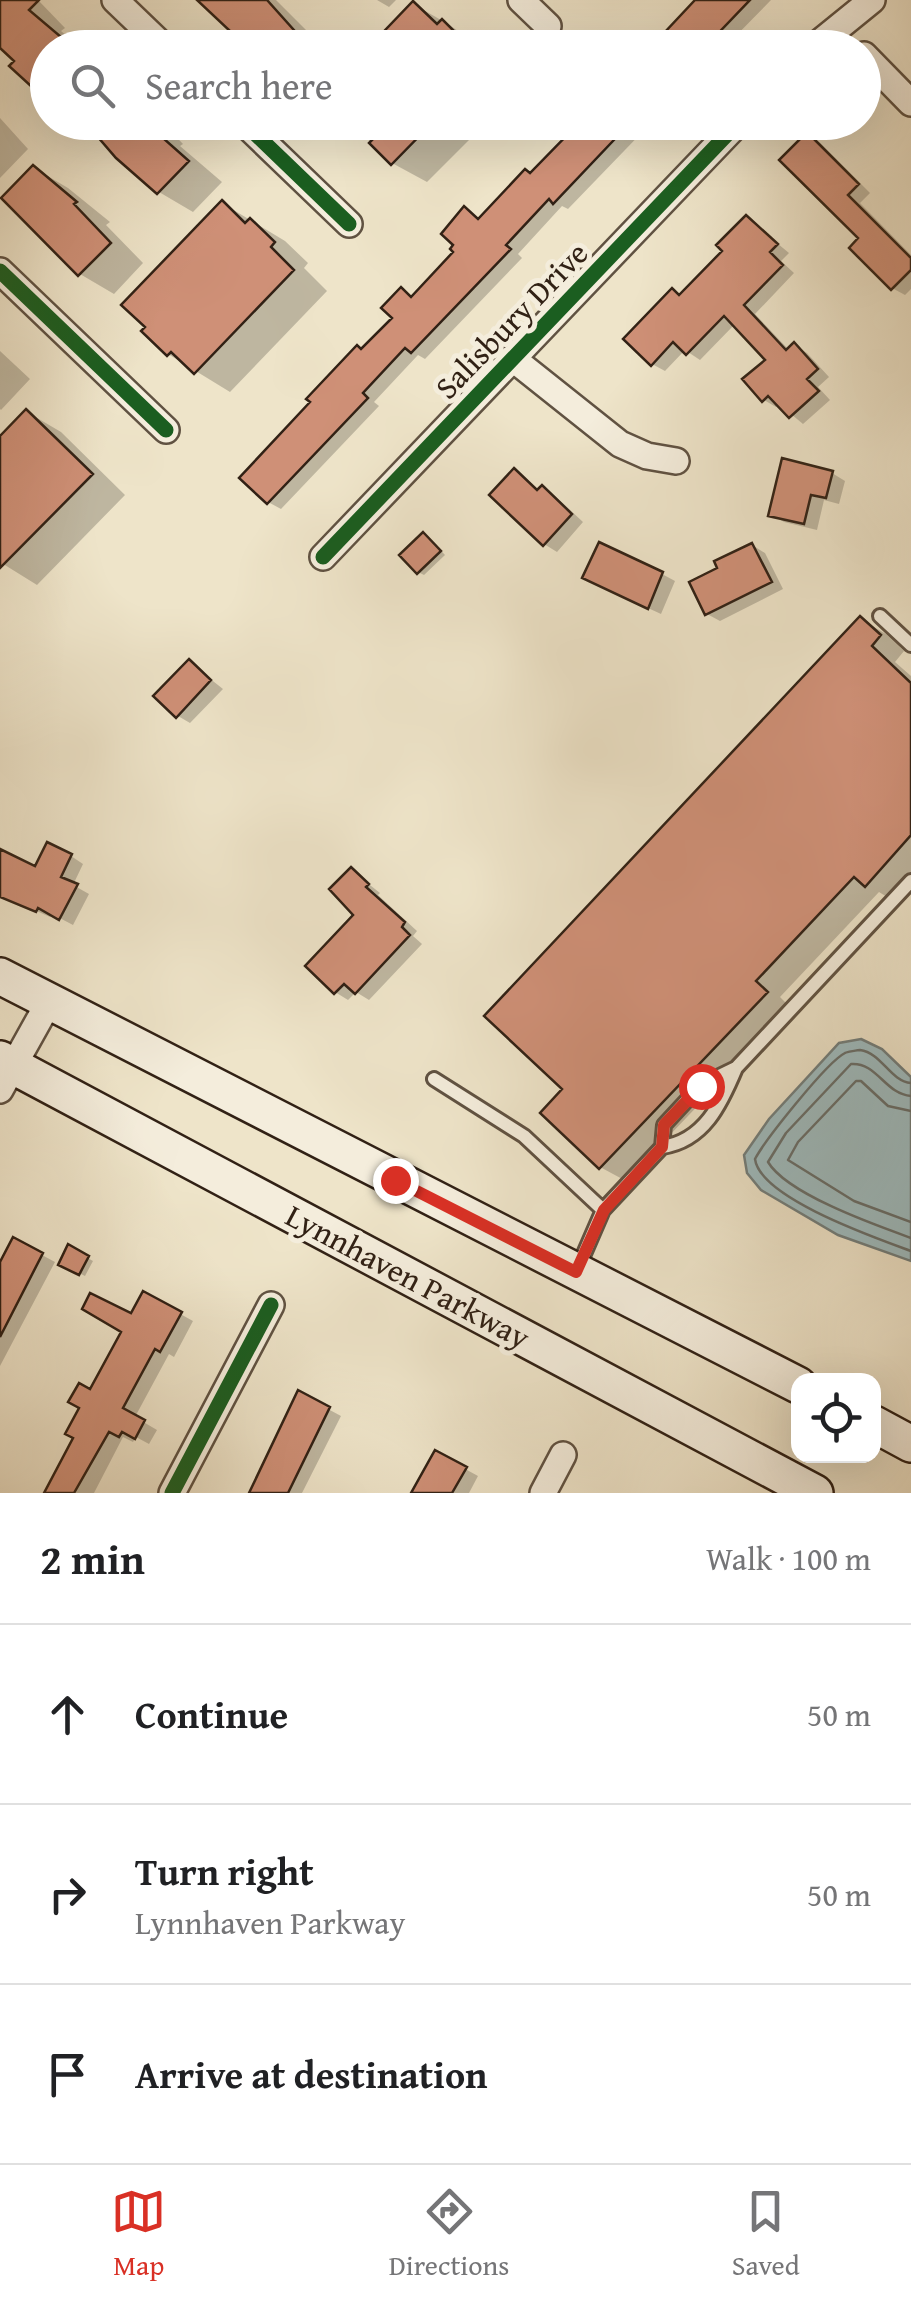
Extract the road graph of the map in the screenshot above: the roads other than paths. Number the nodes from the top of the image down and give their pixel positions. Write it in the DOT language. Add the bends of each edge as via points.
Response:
graph roads {
  1 [pos="116,0"];
  2 [pos="521,0"];
  3 [pos="872,0"];
  4 [pos="548,26"];
  5 [pos="836,26"];
  6 [pos="147,30"];
  7 [pos="832,30"];
  8 [pos="840,30"];
  9 [pos="881,72"];
  10 [pos="911,103"];
  11 [pos="262,140"];
  12 [pos="722,140"];
  13 [pos="348,224"];
  14 [pos="0,271"];
  15 [pos="512,358"];
  16 [pos="166,430"];
  17 [pos="676,461"];
  18 [pos="323,557"];
  19 [pos="880,616"];
  20 [pos="911,644"];
  21 [pos="911,882"];
  22 [pos="0,976"];
  23 [pos="49,1002"];
  24 [pos="736,1068"];
  25 [pos="4,1072"];
  26 [pos="434,1079"];
  27 [pos="662,1147"];
  28 [pos="604,1210"];
  29 [pos="576,1272"];
  30 [pos="271,1305"];
  31 [pos="791,1381"];
  32 [pos="881,1428"];
  33 [pos="911,1444"];
  34 [pos="563,1455"];
  35 [pos="172,1493"];
  36 [pos="543,1493"];
  37 [pos="815,1493"];
  1 -- 6 [label="street"];
  2 -- 4 [label="street"];
  3 -- 5 [label="street"];
  5 -- 7 [label="street"];
  5 -- 8 [label="street"];
  9 -- 10 [label="street"];
  11 -- 13 [label="street"];
  12 -- 15 [label="street, Salisbury Drive"];
  14 -- 16 [label="street"];
  15 -- 17 [label="street" via="620,444"];
  15 -- 18 [label="street, Salisbury Drive"];
  19 -- 20 [label="lane"];
  21 -- 24 [label="lane"];
  22 -- 23 [label="main road"];
  23 -- 25 [label="street"];
  23 -- 29 [label="main road"];
  24 -- 27 [label="lane" via="682,1105 664,1125"];
  24 -- 27 [label="lane" via="721,1104 684,1144"];
  25 -- 37 [label="main road, Lynnhaven Parkway"];
  26 -- 28 [label="lane" via="524,1136"];
  27 -- 28 [label="lane"];
  28 -- 29 [label="lane"];
  29 -- 31 [label="main road"];
  30 -- 35 [label="street"];
  32 -- 33 [label="main road"];
  34 -- 36 [label="street"];
}
